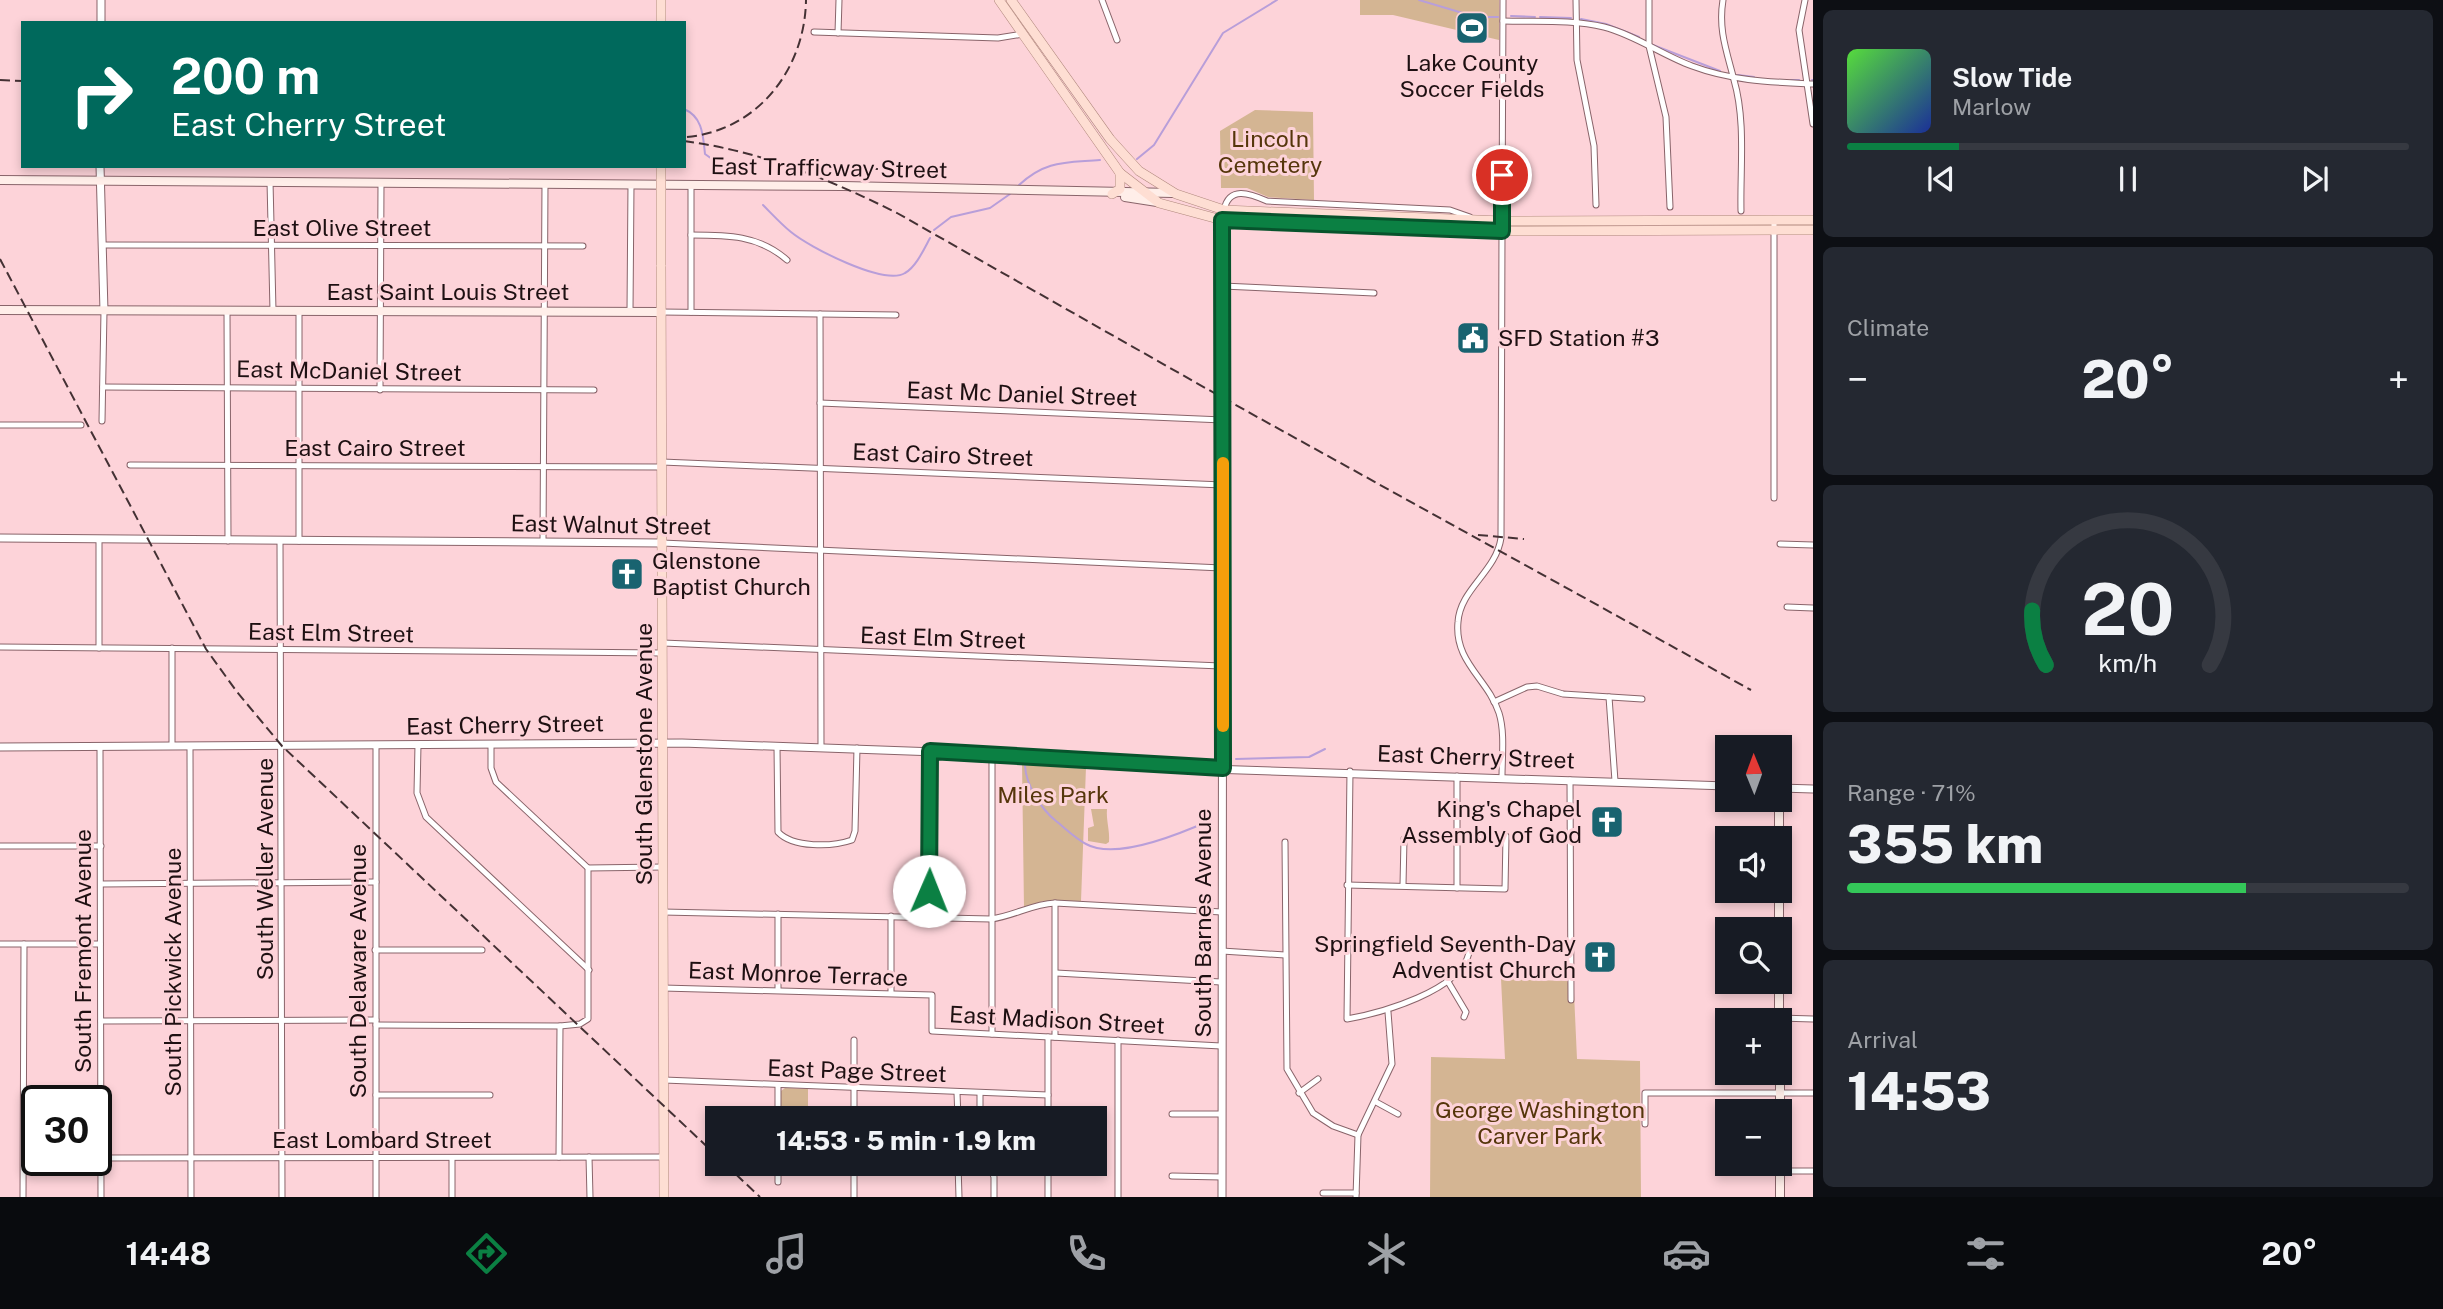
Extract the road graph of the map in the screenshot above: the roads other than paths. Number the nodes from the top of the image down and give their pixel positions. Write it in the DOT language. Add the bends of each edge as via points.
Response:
graph roads {
  1 [pos="101,0"];
  2 [pos="661,0"];
  3 [pos="839,0"];
  4 [pos="999,0"];
  5 [pos="1011,0"];
  6 [pos="1102,0"];
  7 [pos="1503,0"];
  8 [pos="1576,0"];
  9 [pos="1649,0"];
  10 [pos="1723,0"];
  11 [pos="1805,0"];
  12 [pos="101,21"];
  13 [pos="661,21"];
  14 [pos="1503,21"];
  15 [pos="1576,23"];
  16 [pos="814,32"];
  17 [pos="838,33"];
  18 [pos="1023,34"];
  19 [pos="1117,40"];
  20 [pos="1649,46"];
  21 [pos="1734,79"];
  22 [pos="1810,84"];
  23 [pos="1813,124"];
  24 [pos="100,168"];
  25 [pos="661,168"];
  26 [pos="1120,173"];
  27 [pos="0,180"];
  28 [pos="100,181"];
  29 [pos="270,181"];
  30 [pos="382,182"];
  31 [pos="545,183"];
  32 [pos="631,184"];
  33 [pos="691,185"];
  34 [pos="1145,192"];
  35 [pos="1112,194"];
  36 [pos="1176,194"];
  37 [pos="1159,203"];
  38 [pos="1596,205"];
  39 [pos="1670,207"];
  40 [pos="1224,210"];
  41 [pos="1741,211"];
  42 [pos="1477,219"];
  43 [pos="1222,220"];
  44 [pos="1813,220"];
  45 [pos="1774,225"];
  46 [pos="1502,226"];
  47 [pos="1813,230"];
  48 [pos="691,235"];
  49 [pos="102,245"];
  50 [pos="271,246"];
  51 [pos="381,246"];
  52 [pos="545,246"];
  53 [pos="583,246"];
  54 [pos="787,260"];
  55 [pos="1223,286"];
  56 [pos="1374,293"];
  57 [pos="0,310"];
  58 [pos="104,311"];
  59 [pos="227,311"];
  60 [pos="273,311"];
  61 [pos="299,311"];
  62 [pos="380,312"];
  63 [pos="545,312"];
  64 [pos="630,312"];
  65 [pos="661,312"];
  66 [pos="691,312"];
  67 [pos="820,314"];
  68 [pos="896,315"];
  69 [pos="103,387"];
  70 [pos="228,387"];
  71 [pos="300,387"];
  72 [pos="380,390"];
  73 [pos="545,390"];
  74 [pos="594,390"];
  75 [pos="820,403"];
  76 [pos="1223,420"];
  77 [pos="102,421"];
  78 [pos="0,425"];
  79 [pos="81,425"];
  80 [pos="130,465"];
  81 [pos="227,465"];
  82 [pos="298,465"];
  83 [pos="662,465"];
  84 [pos="544,467"];
  85 [pos="820,467"];
  86 [pos="1223,485"];
  87 [pos="1774,498"];
  88 [pos="0,538"];
  89 [pos="99,539"];
  90 [pos="228,541"];
  91 [pos="280,541"];
  92 [pos="299,541"];
  93 [pos="544,542"];
  94 [pos="662,543"];
  95 [pos="1780,544"];
  96 [pos="1813,545"];
  97 [pos="821,550"];
  98 [pos="1222,568"];
  99 [pos="1787,607"];
  100 [pos="1813,608"];
  101 [pos="0,647"];
  102 [pos="99,648"];
  103 [pos="172,648"];
  104 [pos="663,648"];
  105 [pos="281,650"];
  106 [pos="821,651"];
  107 [pos="1221,666"];
  108 [pos="1609,697"];
  109 [pos="1642,699"];
  110 [pos="1494,702"];
  111 [pos="663,743"];
  112 [pos="491,744"];
  113 [pos="418,745"];
  114 [pos="172,746"];
  115 [pos="190,746"];
  116 [pos="282,746"];
  117 [pos="376,746"];
  118 [pos="777,746"];
  119 [pos="0,747"];
  120 [pos="100,747"];
  121 [pos="821,747"];
  122 [pos="857,748"];
  123 [pos="930,751"];
  124 [pos="992,754"];
  125 [pos="1223,768"];
  126 [pos="1350,771"];
  127 [pos="1457,775"];
  128 [pos="1502,777"];
  129 [pos="1570,780"];
  130 [pos="1615,781"];
  131 [pos="1715,785"];
  132 [pos="1792,788"];
  133 [pos="1813,789"];
  134 [pos="1458,835"];
  135 [pos="1404,839"];
  136 [pos="1285,842"];
  137 [pos="0,846"];
  138 [pos="101,846"];
  139 [pos="663,867"];
  140 [pos="588,868"];
  141 [pos="376,882"];
  142 [pos="191,883"];
  143 [pos="282,883"];
  144 [pos="101,884"];
  145 [pos="1347,885"];
  146 [pos="1403,885"];
  147 [pos="1457,888"];
  148 [pos="1055,902"];
  149 [pos="663,912"];
  150 [pos="1222,912"];
  151 [pos="778,914"];
  152 [pos="891,916"];
  153 [pos="929,917"];
  154 [pos="991,919"];
  155 [pos="0,944"];
  156 [pos="24,944"];
  157 [pos="100,944"];
  158 [pos="376,950"];
  159 [pos="482,950"];
  160 [pos="1222,951"];
  161 [pos="1469,953"];
  162 [pos="1285,955"];
  163 [pos="589,970"];
  164 [pos="1055,973"];
  165 [pos="1447,981"];
  166 [pos="1222,982"];
  167 [pos="663,988"];
  168 [pos="778,990"];
  169 [pos="891,993"];
  170 [pos="1571,1000"];
  171 [pos="1388,1012"];
  172 [pos="1464,1017"];
  173 [pos="1792,1019"];
  174 [pos="1813,1019"];
  175 [pos="191,1020"];
  176 [pos="282,1020"];
  177 [pos="101,1021"];
  178 [pos="376,1023"];
  179 [pos="559,1026"];
  180 [pos="932,1031"];
  181 [pos="992,1034"];
  182 [pos="1052,1037"];
  183 [pos="854,1040"];
  184 [pos="1118,1040"];
  185 [pos="1221,1046"];
  186 [pos="1318,1079"];
  187 [pos="664,1080"];
  188 [pos="101,1085"];
  189 [pos="778,1085"];
  190 [pos="1780,1085"];
  191 [pos="854,1088"];
  192 [pos="1780,1092"];
  193 [pos="957,1093"];
  194 [pos="1299,1093"];
  195 [pos="1813,1093"];
  196 [pos="490,1094"];
  197 [pos="980,1094"];
  198 [pos="376,1095"];
  199 [pos="1048,1095"];
  200 [pos="1780,1099"];
  201 [pos="1376,1102"];
  202 [pos="778,1106"];
  203 [pos="854,1106"];
  204 [pos="958,1106"];
  205 [pos="980,1106"];
  206 [pos="1048,1106"];
  207 [pos="1172,1114"];
  208 [pos="1222,1114"];
  209 [pos="1398,1114"];
  210 [pos="1645,1124"];
  211 [pos="1359,1135"];
  212 [pos="559,1157"];
  213 [pos="589,1157"];
  214 [pos="663,1157"];
  215 [pos="112,1158"];
  216 [pos="191,1158"];
  217 [pos="282,1158"];
  218 [pos="376,1158"];
  219 [pos="452,1158"];
  220 [pos="1792,1171"];
  221 [pos="1813,1171"];
  222 [pos="102,1176"];
  223 [pos="778,1176"];
  224 [pos="854,1176"];
  225 [pos="958,1176"];
  226 [pos="994,1176"];
  227 [pos="1048,1176"];
  228 [pos="1172,1176"];
  229 [pos="1780,1176"];
  230 [pos="1222,1177"];
  231 [pos="778,1182"];
  232 [pos="1323,1193"];
  233 [pos="1356,1195"];
  234 [pos="23,1197"];
  235 [pos="102,1197"];
  236 [pos="191,1197"];
  237 [pos="282,1197"];
  238 [pos="376,1197"];
  239 [pos="452,1197"];
  240 [pos="590,1197"];
  241 [pos="664,1197"];
  242 [pos="854,1197"];
  243 [pos="959,1197"];
  244 [pos="994,1197"];
  245 [pos="1048,1197"];
  246 [pos="1118,1197"];
  247 [pos="1222,1197"];
  248 [pos="1780,1197"];
  1 -- 12 [label="street"];
  2 -- 13 [label="main road"];
  3 -- 17 [label="street"];
  4 -- 18 [label="main road"];
  5 -- 36 [label="main road" via="1119,150 1139,171"];
  6 -- 19 [label="street"];
  7 -- 14 [label="street"];
  8 -- 15 [label="street"];
  9 -- 20 [label="street"];
  10 -- 21 [label="street" via="1722,37"];
  11 -- 22 [label="street" via="1799,30"];
  14 -- 15 [label="street"];
  14 -- 46 [label="street"];
  15 -- 20 [label="street" via="1604,27"];
  15 -- 38 [label="street" via="1578,72 1594,146"];
  16 -- 17 [label="street"];
  17 -- 18 [label="street" via="998,38"];
  18 -- 26 [label="main road"];
  20 -- 21 [label="street"];
  20 -- 39 [label="street" via="1666,117"];
  21 -- 22 [label="street"];
  21 -- 41 [label="street"];
  22 -- 23 [label="street"];
  24 -- 28 [label="street"];
  25 -- 65 [label="main road, South Glenstone Avenue, bridge"];
  26 -- 34 [label="main road"];
  26 -- 35 [label="main road" via="1119,189"];
  27 -- 28 [label="main road, East Trafficway Street"];
  28 -- 29 [label="main road, East Trafficway Street"];
  28 -- 49 [label="street"];
  29 -- 30 [label="main road, East Trafficway Street"];
  29 -- 50 [label="street"];
  30 -- 31 [label="main road, East Trafficway Street"];
  30 -- 51 [label="street"];
  31 -- 32 [label="main road, East Trafficway Street"];
  31 -- 52 [label="street"];
  32 -- 33 [label="main road, East Trafficway Street"];
  32 -- 64 [label="street"];
  33 -- 35 [label="main road, East Trafficway Street"];
  33 -- 48 [label="street"];
  34 -- 35 [label="main road, East Trafficway Street"];
  34 -- 36 [label="main road, East Trafficway Street"];
  34 -- 37 [label="main road"];
  35 -- 37 [label="main road, East Trafficway Street"];
  36 -- 40 [label="main road"];
  37 -- 43 [label="main road"];
  40 -- 42 [label="main road"];
  40 -- 42 [label="street" via="1232,194 1241,193 1267,201 1450,210"];
  40 -- 43 [label="street, South Barnes Avenue"];
  42 -- 46 [label="main road"];
  43 -- 46 [label="main road"];
  43 -- 55 [label="street, South Barnes Avenue"];
  44 -- 45 [label="main road"];
  45 -- 46 [label="main road"];
  45 -- 47 [label="main road"];
  45 -- 87 [label="street"];
  46 -- 110 [label="street" via="1499,551 1468,594 1458,622 1462,654"];
  48 -- 54 [label="street" via="742,237"];
  48 -- 66 [label="street"];
  49 -- 50 [label="street, East Olive Street"];
  49 -- 58 [label="street"];
  50 -- 51 [label="street, East Olive Street"];
  50 -- 60 [label="street"];
  51 -- 52 [label="street, East Olive Street"];
  51 -- 62 [label="street"];
  52 -- 53 [label="street, East Olive Street"];
  52 -- 63 [label="street"];
  55 -- 56 [label="street"];
  55 -- 76 [label="street, South Barnes Avenue"];
  57 -- 58 [label="main road, East Saint Louis Street"];
  58 -- 59 [label="main road, East Saint Louis Street"];
  58 -- 69 [label="street"];
  59 -- 60 [label="main road, East Saint Louis Street"];
  59 -- 70 [label="street"];
  60 -- 61 [label="main road, East Saint Louis Street"];
  61 -- 62 [label="main road, East Saint Louis Street"];
  61 -- 71 [label="street"];
  62 -- 63 [label="main road, East Saint Louis Street"];
  62 -- 72 [label="street"];
  63 -- 64 [label="main road, East Saint Louis Street"];
  63 -- 73 [label="street"];
  64 -- 65 [label="main road, East Saint Louis Street"];
  65 -- 66 [label="street, East Saint Louis Street"];
  65 -- 83 [label="main road, South Glenstone Avenue"];
  66 -- 67 [label="street, East Saint Louis Street"];
  67 -- 68 [label="street, East Saint Louis Street"];
  67 -- 75 [label="street"];
  69 -- 70 [label="street, East McDaniel Street"];
  69 -- 77 [label="street"];
  70 -- 71 [label="street, East McDaniel Street"];
  70 -- 81 [label="street"];
  71 -- 72 [label="street, East McDaniel Street"];
  71 -- 82 [label="street"];
  72 -- 73 [label="street, East McDaniel Street"];
  73 -- 74 [label="street, East McDaniel Street"];
  73 -- 84 [label="street"];
  75 -- 76 [label="street, East Mc Daniel Street"];
  75 -- 85 [label="street"];
  76 -- 86 [label="street, South Barnes Avenue"];
  78 -- 79 [label="street"];
  80 -- 81 [label="street, East Cairo Street"];
  81 -- 82 [label="street, East Cairo Street"];
  81 -- 90 [label="street"];
  82 -- 84 [label="street, East Cairo Street"];
  82 -- 92 [label="street"];
  83 -- 84 [label="street, East Cairo Street"];
  83 -- 85 [label="street, East Cairo Street"];
  83 -- 94 [label="main road, South Glenstone Avenue"];
  84 -- 93 [label="street"];
  85 -- 86 [label="street, East Cairo Street"];
  85 -- 97 [label="street"];
  86 -- 98 [label="street, South Barnes Avenue"];
  88 -- 89 [label="street, East Walnut Street"];
  89 -- 90 [label="street, East Walnut Street"];
  89 -- 102 [label="street"];
  90 -- 91 [label="street, East Walnut Street"];
  91 -- 92 [label="street, East Walnut Street"];
  91 -- 105 [label="street, South Weller Avenue"];
  92 -- 93 [label="street, East Walnut Street"];
  93 -- 94 [label="street, East Walnut Street"];
  94 -- 97 [label="street, East Walnut Street"];
  94 -- 104 [label="main road, South Glenstone Avenue"];
  95 -- 96 [label="street"];
  97 -- 98 [label="street, East Walnut Street"];
  97 -- 106 [label="street"];
  98 -- 107 [label="street, South Barnes Avenue"];
  99 -- 100 [label="street"];
  101 -- 102 [label="street, East Elm Street"];
  102 -- 103 [label="street, East Elm Street"];
  103 -- 105 [label="street, East Elm Street"];
  103 -- 114 [label="street"];
  104 -- 105 [label="street, East Elm Street"];
  104 -- 106 [label="street, East Elm Street"];
  104 -- 111 [label="main road, South Glenstone Avenue"];
  105 -- 116 [label="street, South Weller Avenue"];
  106 -- 107 [label="street, East Elm Street"];
  106 -- 121 [label="street"];
  107 -- 125 [label="street, South Barnes Avenue"];
  108 -- 109 [label="street"];
  108 -- 110 [label="street" via="1563,694 1537,686"];
  108 -- 130 [label="street"];
  110 -- 128 [label="street" via="1502,725"];
  111 -- 112 [label="street, East Cherry Street"];
  111 -- 118 [label="street, East Cherry Street"];
  111 -- 139 [label="main road, South Glenstone Avenue"];
  112 -- 113 [label="street, East Cherry Street"];
  112 -- 140 [label="street" via="496,782"];
  113 -- 117 [label="street, East Cherry Street"];
  113 -- 163 [label="street" via="417,793 426,817"];
  114 -- 115 [label="street, East Cherry Street"];
  114 -- 120 [label="street, East Cherry Street"];
  115 -- 116 [label="street, East Cherry Street"];
  115 -- 142 [label="street, South Pickwick Avenue"];
  116 -- 117 [label="street, East Cherry Street"];
  116 -- 143 [label="street, South Weller Avenue"];
  117 -- 141 [label="street, South Delaware Avenue"];
  118 -- 121 [label="street, East Cherry Street"];
  118 -- 122 [label="street" via="778,832 793,843 852,840"];
  119 -- 120 [label="street, East Cherry Street"];
  120 -- 138 [label="street, South Fremont Avenue"];
  121 -- 122 [label="street, East Cherry Street"];
  122 -- 123 [label="street, East Cherry Street"];
  123 -- 124 [label="street, East Cherry Street"];
  123 -- 153 [label="street"];
  124 -- 125 [label="street, East Cherry Street"];
  124 -- 154 [label="street"];
  125 -- 126 [label="street, East Cherry Street"];
  125 -- 150 [label="street, South Barnes Avenue"];
  126 -- 127 [label="street, East Cherry Street"];
  126 -- 145 [label="street"];
  127 -- 128 [label="street, East Cherry Street"];
  127 -- 134 [label="street"];
  128 -- 129 [label="street, East Cherry Street"];
  129 -- 130 [label="street, East Cherry Street"];
  129 -- 170 [label="street"];
  130 -- 131 [label="street, East Cherry Street"];
  132 -- 133 [label="street"];
  134 -- 147 [label="street"];
  134 -- 147 [label="street" via="1506,836 1505,889"];
  135 -- 146 [label="street"];
  136 -- 162 [label="street"];
  137 -- 138 [label="street"];
  138 -- 144 [label="street, South Fremont Avenue"];
  139 -- 140 [label="street"];
  139 -- 149 [label="main road, South Glenstone Avenue"];
  140 -- 163 [label="street"];
  141 -- 143 [label="street"];
  141 -- 158 [label="street, South Delaware Avenue"];
  142 -- 143 [label="street"];
  142 -- 144 [label="street"];
  142 -- 175 [label="street, South Pickwick Avenue"];
  143 -- 176 [label="street, South Weller Avenue"];
  144 -- 157 [label="street, South Fremont Avenue"];
  145 -- 146 [label="street"];
  145 -- 171 [label="street" via="1347,1019"];
  146 -- 147 [label="street"];
  148 -- 150 [label="street"];
  148 -- 154 [label="street"];
  148 -- 164 [label="street"];
  149 -- 151 [label="street"];
  149 -- 167 [label="main road, South Glenstone Avenue"];
  150 -- 160 [label="street, South Barnes Avenue"];
  151 -- 152 [label="street"];
  151 -- 168 [label="street"];
  152 -- 153 [label="street"];
  152 -- 169 [label="street"];
  153 -- 154 [label="street"];
  154 -- 181 [label="street"];
  155 -- 156 [label="street"];
  156 -- 157 [label="street"];
  156 -- 234 [label="street"];
  157 -- 177 [label="street, South Fremont Avenue"];
  158 -- 159 [label="street"];
  158 -- 178 [label="street, South Delaware Avenue"];
  160 -- 162 [label="street"];
  160 -- 166 [label="street, South Barnes Avenue"];
  161 -- 165 [label="street" via="1466,964"];
  162 -- 194 [label="street" via="1285,1057"];
  163 -- 179 [label="street" via="585,1022"];
  164 -- 166 [label="street"];
  164 -- 182 [label="street"];
  165 -- 171 [label="street"];
  165 -- 172 [label="street" via="1466,1012"];
  166 -- 185 [label="street, South Barnes Avenue"];
  167 -- 168 [label="street, East Monroe Terrace"];
  167 -- 187 [label="main road, South Glenstone Avenue"];
  168 -- 169 [label="street, East Monroe Terrace"];
  169 -- 180 [label="street, East Monroe Terrace" via="933,995"];
  171 -- 201 [label="street" via="1392,1064"];
  173 -- 174 [label="street"];
  175 -- 176 [label="street"];
  175 -- 177 [label="street"];
  175 -- 216 [label="street, South Pickwick Avenue"];
  176 -- 178 [label="street"];
  176 -- 217 [label="street, South Weller Avenue"];
  177 -- 188 [label="street, South Fremont Avenue"];
  178 -- 179 [label="street"];
  178 -- 198 [label="street, South Delaware Avenue"];
  179 -- 212 [label="street"];
  180 -- 181 [label="street, East Madison Street"];
  181 -- 182 [label="street, East Madison Street"];
  182 -- 184 [label="street, East Madison Street"];
  182 -- 199 [label="street"];
  183 -- 191 [label="street"];
  184 -- 185 [label="street, East Madison Street"];
  184 -- 246 [label="street"];
  185 -- 208 [label="street, South Barnes Avenue"];
  186 -- 194 [label="street"];
  187 -- 189 [label="street, East Page Street"];
  187 -- 214 [label="main road, South Glenstone Avenue"];
  189 -- 191 [label="street, East Page Street"];
  189 -- 202 [label="street"];
  190 -- 192 [label="main road"];
  191 -- 193 [label="street, East Page Street"];
  191 -- 203 [label="street"];
  192 -- 195 [label="street"];
  192 -- 200 [label="main road"];
  192 -- 210 [label="street" via="1645,1093"];
  193 -- 197 [label="street, East Page Street"];
  193 -- 204 [label="street"];
  194 -- 211 [label="street" via="1312,1113"];
  196 -- 198 [label="street"];
  197 -- 199 [label="street, East Page Street"];
  197 -- 205 [label="street"];
  198 -- 218 [label="street, South Delaware Avenue"];
  199 -- 206 [label="street"];
  201 -- 209 [label="street"];
  201 -- 211 [label="street"];
  207 -- 208 [label="street"];
  208 -- 230 [label="street, South Barnes Avenue"];
  211 -- 233 [label="street"];
  212 -- 213 [label="street, East Lombard Street"];
  212 -- 219 [label="street, East Lombard Street"];
  213 -- 214 [label="street, East Lombard Street"];
  213 -- 240 [label="street"];
  214 -- 241 [label="main road, South Glenstone Avenue"];
  215 -- 216 [label="street, East Lombard Street"];
  216 -- 217 [label="street, East Lombard Street"];
  216 -- 236 [label="street, South Pickwick Avenue"];
  217 -- 218 [label="street, East Lombard Street"];
  217 -- 237 [label="street, South Weller Avenue"];
  218 -- 219 [label="street, East Lombard Street"];
  218 -- 238 [label="street, South Delaware Avenue"];
  219 -- 239 [label="street"];
  220 -- 221 [label="street"];
  222 -- 235 [label="street, South Fremont Avenue"];
  223 -- 231 [label="street"];
  224 -- 242 [label="street"];
  225 -- 243 [label="street"];
  226 -- 244 [label="street"];
  227 -- 245 [label="street"];
  228 -- 230 [label="street"];
  229 -- 248 [label="main road"];
  230 -- 247 [label="street, South Barnes Avenue"];
  232 -- 233 [label="street"];
}
